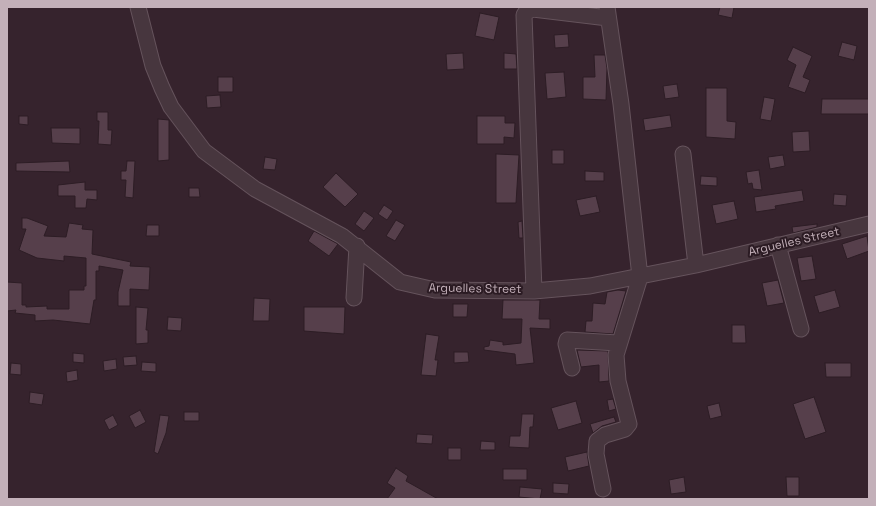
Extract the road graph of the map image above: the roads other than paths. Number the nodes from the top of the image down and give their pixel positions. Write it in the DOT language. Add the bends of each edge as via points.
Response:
graph roads {
  1 [pos="138,7"];
  2 [pos="608,12"];
  3 [pos="683,154"];
  4 [pos="869,224"];
  5 [pos="778,245"];
  6 [pos="356,246"];
  7 [pos="696,265"];
  8 [pos="640,277"];
  9 [pos="534,291"];
  10 [pos="354,298"];
  11 [pos="801,329"];
  12 [pos="618,343"];
  13 [pos="572,368"];
  14 [pos="603,489"];
  1 -- 6 [label="street, Arguelles Street" via="153,66 162,88 171,107 204,151 255,189 318,222"];
  2 -- 8 [label="street"];
  2 -- 9 [label="street" via="533,9 524,16"];
  3 -- 7 [label="street"];
  4 -- 5 [label="street, Arguelles Street"];
  5 -- 7 [label="street, Arguelles Street"];
  5 -- 11 [label="street"];
  6 -- 9 [label="street, Arguelles Street" via="391,276 418,288"];
  6 -- 10 [label="street"];
  7 -- 8 [label="street, Arguelles Street"];
  8 -- 9 [label="street, Arguelles Street" via="590,286"];
  8 -- 12 [label="street"];
  12 -- 13 [label="street" via="567,340"];
  12 -- 14 [label="street" via="616,368 629,424 625,429 605,435 597,442 596,454"];
}
